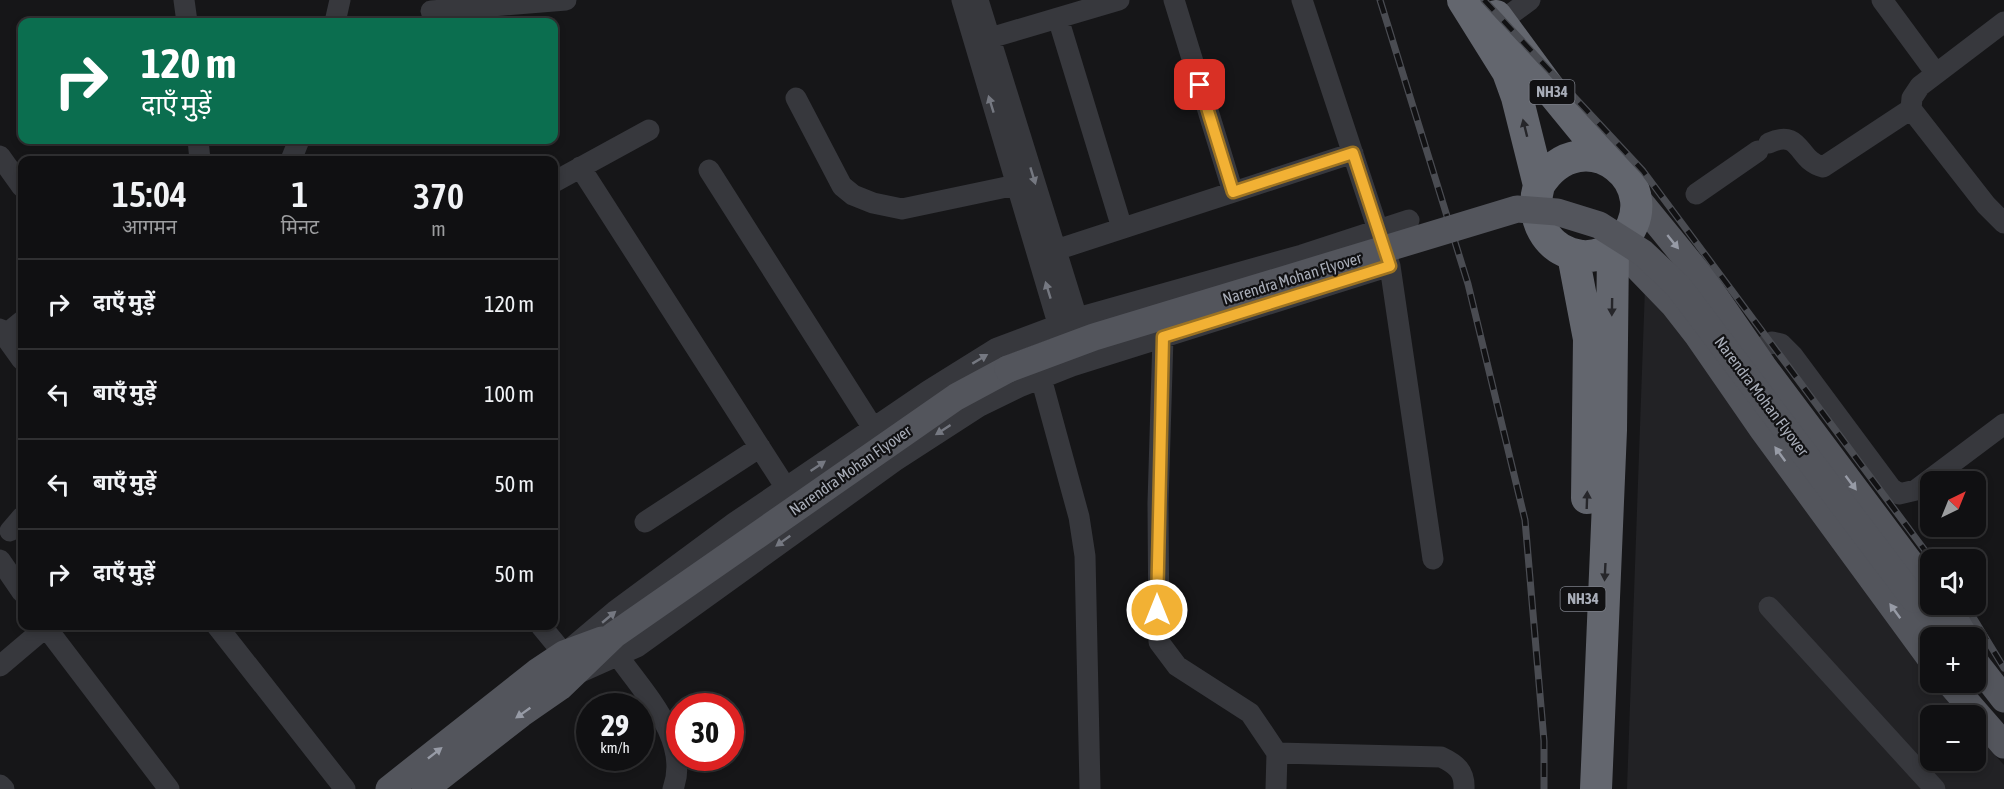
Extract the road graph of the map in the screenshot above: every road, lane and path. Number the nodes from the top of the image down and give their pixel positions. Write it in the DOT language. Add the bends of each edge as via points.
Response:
graph roads {
  1 [pos="184,0"];
  2 [pos="340,0"];
  3 [pos="566,0"];
  4 [pos="962,0"];
  5 [pos="978,0"];
  6 [pos="1119,0"];
  7 [pos="1174,0"];
  8 [pos="1302,0"];
  9 [pos="1462,0"];
  10 [pos="1530,0"];
  11 [pos="1882,0"];
  12 [pos="431,11"];
  13 [pos="1493,11"];
  14 [pos="186,18"];
  15 [pos="336,18"];
  16 [pos="1058,18"];
  17 [pos="2004,22"];
  18 [pos="990,38"];
  19 [pos="1935,72"];
  20 [pos="796,98"];
  21 [pos="1911,109"];
  22 [pos="649,130"];
  23 [pos="1353,153"];
  24 [pos="0,156"];
  25 [pos="1608,160"];
  26 [pos="580,167"];
  27 [pos="709,170"];
  28 [pos="558,180"];
  29 [pos="18,181"];
  30 [pos="1016,185"];
  31 [pos="1539,185"];
  32 [pos="1233,192"];
  33 [pos="1696,194"];
  34 [pos="1636,197"];
  35 [pos="1409,220"];
  36 [pos="2004,223"];
  37 [pos="1122,228"];
  38 [pos="1378,230"];
  39 [pos="1615,247"];
  40 [pos="1056,250"];
  41 [pos="1574,255"];
  42 [pos="1390,266"];
  43 [pos="1068,322"];
  44 [pos="18,323"];
  45 [pos="2,332"];
  46 [pos="1163,337"];
  47 [pos="1754,352"];
  48 [pos="18,354"];
  49 [pos="1081,363"];
  50 [pos="1041,378"];
  51 [pos="2004,424"];
  52 [pos="873,428"];
  53 [pos="760,447"];
  54 [pos="786,488"];
  55 [pos="645,522"];
  56 [pos="1433,559"];
  57 [pos="0,561"];
  58 [pos="18,586"];
  59 [pos="1920,591"];
  60 [pos="1920,591"];
  61 [pos="1769,607"];
  62 [pos="40,630"];
  63 [pos="48,630"];
  64 [pos="220,630"];
  65 [pos="544,630"];
  66 [pos="1920,644"];
  67 [pos="616,646"];
  68 [pos="1986,658"];
  69 [pos="0,666"];
  70 [pos="567,666"];
  71 [pos="1986,676"];
  72 [pos="2004,681"];
  73 [pos="1959,693"];
  74 [pos="1979,693"];
  75 [pos="2004,699"];
  76 [pos="2004,723"];
  77 [pos="2004,745"];
  78 [pos="1277,753"];
  79 [pos="0,785"];
  80 [pos="4,789"];
  81 [pos="169,789"];
  82 [pos="345,789"];
  83 [pos="389,789"];
  84 [pos="425,789"];
  85 [pos="673,789"];
  86 [pos="1090,789"];
  87 [pos="1276,789"];
  88 [pos="1464,789"];
  89 [pos="1577,789"];
  90 [pos="1596,789"];
  91 [pos="1935,789"];
  1 -- 14 [label="street"];
  2 -- 15 [label="street"];
  3 -- 12 [label="street"];
  30 -- 4 [label="street, one-way"];
  5 -- 18 [label="street"];
  6 -- 16 [label="street"];
  7 -- 32 [label="street"];
  8 -- 23 [label="street"];
  31 -- 9 [label="highway, NH34, one-way" via="1518,97 1508,72"];
  10 -- 13 [label="street"];
  11 -- 19 [label="street"];
  13 -- 25 [label="highway, NH34"];
  16 -- 18 [label="street"];
  16 -- 37 [label="street"];
  17 -- 19 [label="street"];
  18 -- 40 [label="street, one-way"];
  19 -- 21 [label="street" via="1911,98"];
  20 -- 30 [label="street" via="842,186 863,200 902,209"];
  21 -- 33 [label="street" via="1824,167 1814,164 1792,140 1781,138"];
  21 -- 36 [label="street"];
  22 -- 26 [label="street"];
  23 -- 32 [label="street"];
  23 -- 38 [label="street"];
  24 -- 29 [label="street"];
  25 -- 31 [label="highway" via="1576,156 1554,166"];
  25 -- 34 [label="highway, NH34" via="1621,169"];
  26 -- 28 [label="street"];
  26 -- 53 [label="street"];
  27 -- 52 [label="street"];
  43 -- 30 [label="street, one-way"];
  31 -- 41 [label="highway, NH34" via="1535,207 1540,228 1548,240"];
  32 -- 37 [label="street"];
  34 -- 39 [label="highway" via="1633,224"];
  34 -- 47 [label="main road, one-way" via="1703,279"];
  35 -- 38 [label="street"];
  37 -- 40 [label="street"];
  38 -- 42 [label="street"];
  38 -- 43 [label="street"];
  39 -- 41 [label="highway" via="1594,255"];
  66 -- 39 [label="main road, one-way" via="1698,336 1673,304"];
  39 -- 90 [label="highway, NH34, one-way"];
  40 -- 43 [label="street"];
  89 -- 41 [label="highway, NH34, one-way" via="1590,398 1589,339"];
  42 -- 46 [label="street"];
  42 -- 56 [label="street"];
  43 -- 49 [label="street"];
  52 -- 43 [label="street, one-way" via="998,348"];
  44 -- 45 [label="street"];
  45 -- 48 [label="street"];
  46 -- 49 [label="street"];
  46 -- 78 [label="street" via="1159,642 1177,666 1250,713"];
  47 -- 51 [label="street" via="1772,342 1793,356 1899,494 1916,490"];
  47 -- 59 [label="main road, one-way"];
  49 -- 50 [label="street"];
  50 -- 67 [label="street, one-way" via="980,406 895,461 637,647"];
  50 -- 86 [label="street" via="1079,517 1085,556"];
  54 -- 52 [label="street, one-way"];
  53 -- 54 [label="street"];
  53 -- 55 [label="street"];
  70 -- 54 [label="street, one-way" via="615,611"];
  57 -- 58 [label="street"];
  60 -- 67 [label="main road, Narendra Mohan Flyover, bridge" via="1678,286 1643,253 1599,225 1557,212 1517,209 1094,337 1008,369 956,397"];
  61 -- 91 [label="street"];
  62 -- 69 [label="street"];
  63 -- 81 [label="street"];
  64 -- 82 [label="street"];
  65 -- 70 [label="street"];
  67 -- 70 [label="main road, Narendra Mohan Flyover"];
  67 -- 85 [label="street" via="674,744 677,774"];
  68 -- 72 [label="main road"];
  83 -- 70 [label="main road, one-way" via="537,672"];
  70 -- 84 [label="main road, one-way"];
  71 -- 75 [label="main road"];
  73 -- 77 [label="main road"];
  74 -- 76 [label="main road"];
  78 -- 87 [label="street"];
  78 -- 88 [label="street" via="1441,757 1455,763 1464,777"];
  79 -- 80 [label="street"];
}
